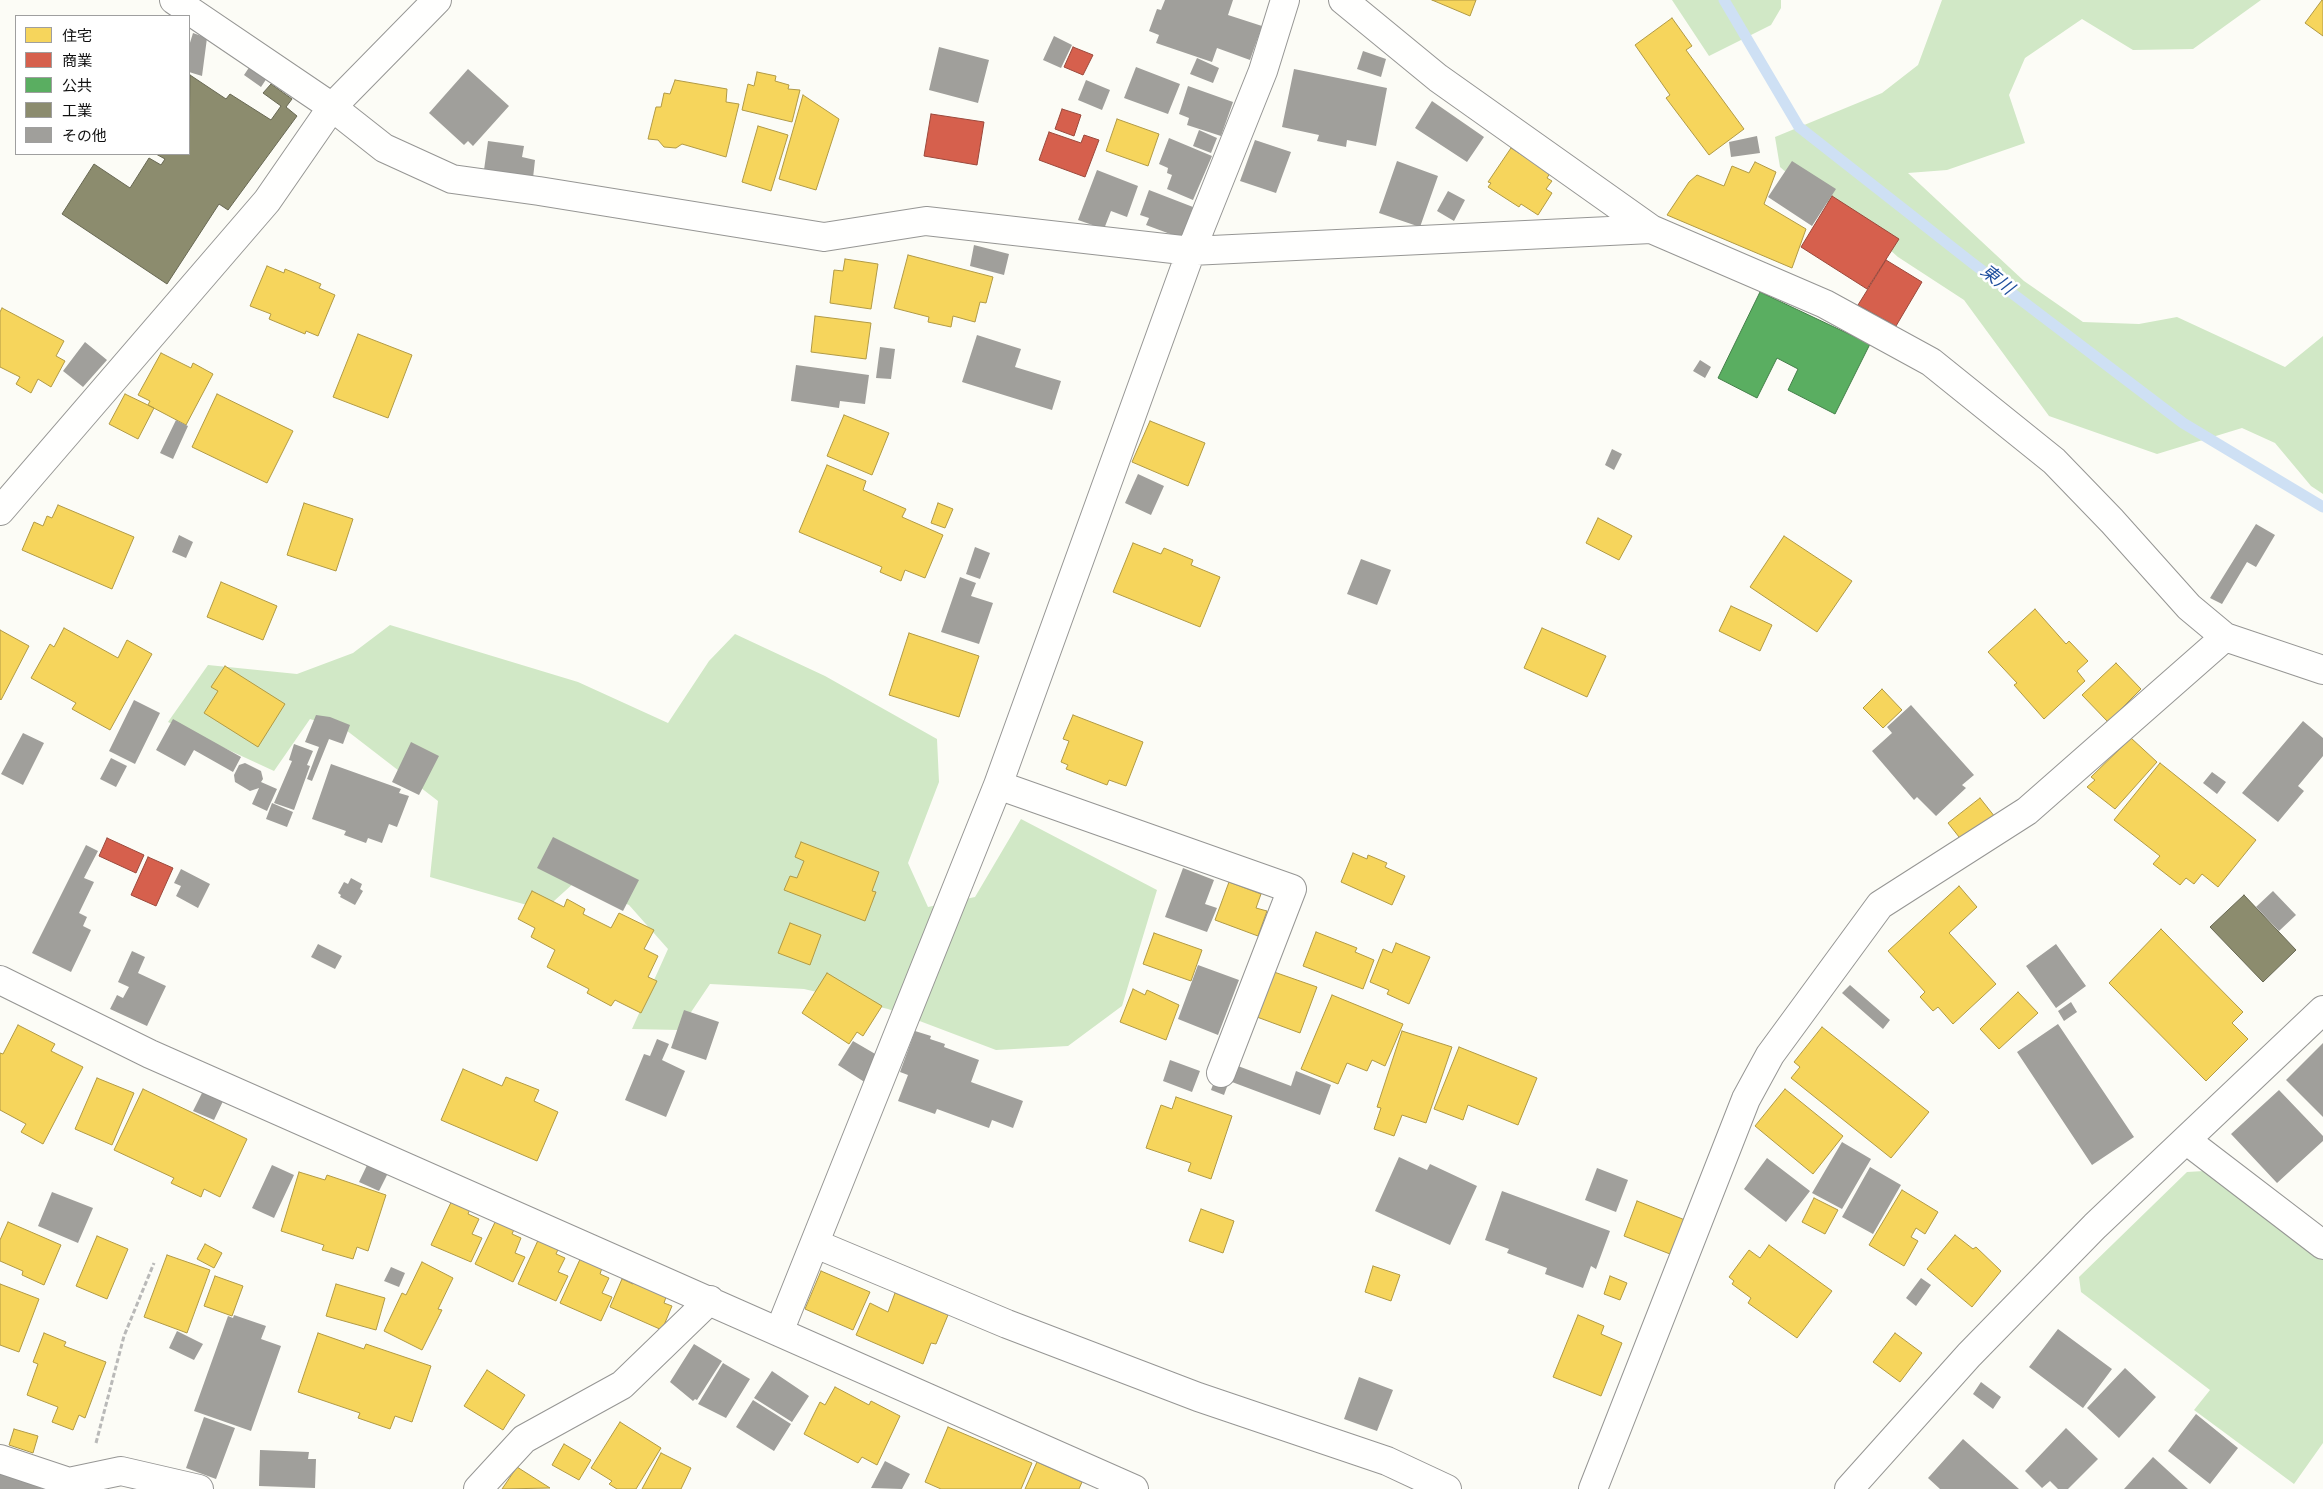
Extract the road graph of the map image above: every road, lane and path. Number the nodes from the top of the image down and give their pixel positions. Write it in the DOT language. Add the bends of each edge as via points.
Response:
graph roads {
  1 [pos="174,0"];
  2 [pos="437,0"];
  3 [pos="1285,0"];
  4 [pos="1343,0"];
  5 [pos="332,107"];
  6 [pos="1651,229"];
  7 [pos="1191,251"];
  8 [pos="0,511"];
  9 [pos="2225,637"];
  10 [pos="2323,670"];
  11 [pos="998,785"];
  12 [pos="0,980"];
  13 [pos="2323,1010"];
  14 [pos="1221,1074"];
  15 [pos="2186,1140"];
  16 [pos="816,1244"];
  17 [pos="2323,1245"];
  18 [pos="154,1264"];
  19 [pos="710,1300"];
  20 [pos="779,1332"];
  21 [pos="0,1458"];
  22 [pos="88,1478"];
  23 [pos="1120,1486"];
  24 [pos="199,1489"];
  25 [pos="478,1489"];
  26 [pos="1448,1489"];
  27 [pos="1593,1489"];
  28 [pos="1849,1489"];
  1 -- 5 [label="street"];
  2 -- 5 [label="street"];
  3 -- 7 [label="street" via="1263,71"];
  4 -- 6 [label="street" via="1438,78"];
  5 -- 7 [label="street" via="384,148 452,179 824,237 926,221"];
  5 -- 8 [label="street" via="267,201"];
  6 -- 7 [label="street"];
  6 -- 9 [label="street" via="1825,304 1931,362 2054,461 2189,607"];
  7 -- 11 [label="street"];
  9 -- 10 [label="street"];
  9 -- 27 [label="street" via="2027,811 1880,905 1770,1055 1746,1099"];
  11 -- 14 [label="street" via="1292,889"];
  11 -- 16 [label="street"];
  12 -- 19 [label="street" via="150,1054"];
  13 -- 15 [label="street"];
  15 -- 17 [label="street"];
  15 -- 28 [label="street" via="2095,1226 1976,1348"];
  16 -- 20 [label="street"];
  16 -- 26 [label="street" via="1016,1327 1198,1397 1387,1461"];
  18 -- 22 [label="path" via="124,1336"];
  19 -- 20 [label="street"];
  19 -- 25 [label="street" via="622,1384 524,1439"];
  20 -- 23 [label="street"];
  21 -- 22 [label="street" via="69,1482"];
  22 -- 24 [label="street" via="121,1472"];
}
